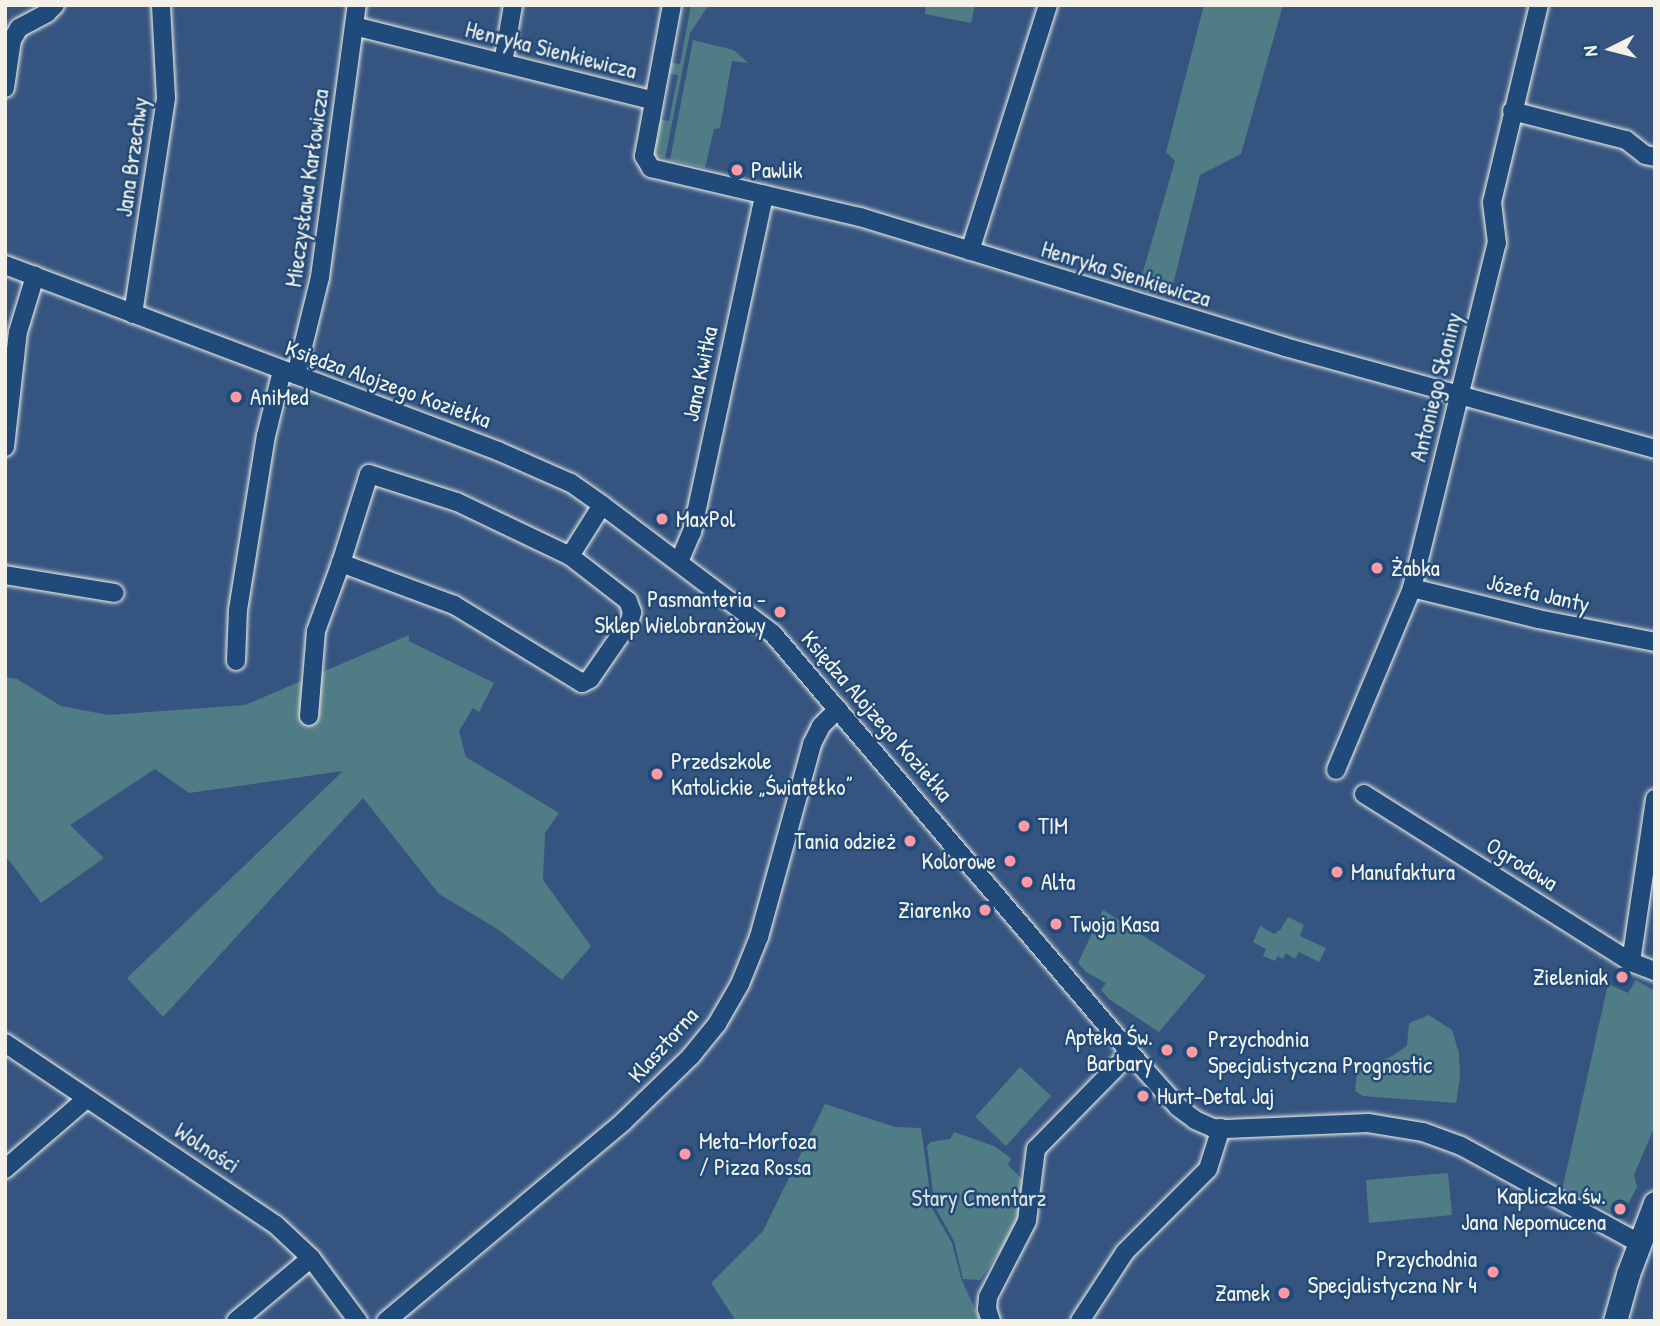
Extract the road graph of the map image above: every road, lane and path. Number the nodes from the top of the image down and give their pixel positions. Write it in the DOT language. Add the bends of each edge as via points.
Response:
graph roads {
  1 [pos="55,5"];
  2 [pos="161,5"];
  3 [pos="357,5"];
  4 [pos="513,5"];
  5 [pos="673,5"];
  6 [pos="1048,5"];
  7 [pos="1539,5"];
  8 [pos="355,26"];
  9 [pos="503,63"];
  10 [pos="5,88"];
  11 [pos="654,101"];
  12 [pos="1512,111"];
  13 [pos="1655,157"];
  14 [pos="764,195"];
  15 [pos="970,251"];
  16 [pos="5,265"];
  17 [pos="35,276"];
  18 [pos="134,314"];
  19 [pos="289,373"];
  20 [pos="1458,393"];
  21 [pos="5,447"];
  22 [pos="1655,449"];
  23 [pos="602,505"];
  24 [pos="570,556"];
  25 [pos="679,562"];
  26 [pos="341,563"];
  27 [pos="5,575"];
  28 [pos="1412,588"];
  29 [pos="115,593"];
  30 [pos="1655,642"];
  31 [pos="236,661"];
  32 [pos="838,709"];
  33 [pos="309,716"];
  34 [pos="1336,770"];
  35 [pos="1364,794"];
  36 [pos="1655,799"];
  37 [pos="1631,962"];
  38 [pos="1655,971"];
  39 [pos="5,1042"];
  40 [pos="1130,1053"];
  41 [pos="86,1099"];
  42 [pos="1220,1128"];
  43 [pos="5,1169"];
  44 [pos="1655,1203"];
  45 [pos="1639,1243"];
  46 [pos="311,1258"];
  47 [pos="236,1321"];
  48 [pos="358,1321"];
  49 [pos="386,1321"];
  50 [pos="991,1321"];
  51 [pos="1080,1321"];
  52 [pos="1615,1321"];
  1 -- 10 [label="street" via="19,28 12,40"];
  2 -- 18 [label="street, Jana Brzechwy" via="166,98"];
  3 -- 8 [label="street, Mieczysława Karłowicza"];
  4 -- 9 [label="street"];
  5 -- 11 [label="street, Henryka Sienkiewicza"];
  6 -- 15 [label="street"];
  7 -- 12 [label="street, Antoniego Słoniny"];
  8 -- 9 [label="street, Henryka Sienkiewicza"];
  8 -- 19 [label="street, Mieczysława Karłowicza" via="320,277"];
  9 -- 11 [label="street, Henryka Sienkiewicza"];
  11 -- 14 [label="street, Henryka Sienkiewicza" via="644,156 648,166"];
  12 -- 13 [label="street" via="1626,140"];
  12 -- 20 [label="street, Antoniego Słoniny" via="1492,202 1497,243"];
  14 -- 15 [label="street, Henryka Sienkiewicza" via="850,214"];
  14 -- 25 [label="street, Jana Kwitka" via="692,533"];
  15 -- 20 [label="street, Henryka Sienkiewicza" via="1274,344"];
  16 -- 17 [label="street, Księdza Alojzego Koziełka"];
  17 -- 18 [label="street, Księdza Alojzego Koziełka"];
  17 -- 21 [label="street" via="18,332"];
  18 -- 19 [label="street, Księdza Alojzego Koziełka"];
  19 -- 23 [label="street, Księdza Alojzego Koziełka" via="498,451 571,483"];
  19 -- 31 [label="street, Mieczysława Karłowicza" via="266,436 238,610"];
  20 -- 22 [label="street, Henryka Sienkiewicza"];
  20 -- 28 [label="street, Antoniego Słoniny"];
  23 -- 24 [label="street"];
  23 -- 25 [label="street, Księdza Alojzego Koziełka"];
  24 -- 26 [label="street" via="457,502 369,474"];
  24 -- 26 [label="street" via="628,601 632,612 590,679 582,683 454,605"];
  25 -- 32 [label="street, Księdza Alojzego Koziełka" via="773,634"];
  26 -- 33 [label="street" via="316,631"];
  27 -- 29 [label="street"];
  28 -- 30 [label="street, Józefa Janty"];
  28 -- 34 [label="street, Antoniego Słoniny"];
  32 -- 40 [label="street, Księdza Alojzego Koziełka"];
  32 -- 49 [label="street, Klasztorna" via="821,726 812,744 759,937 717,1024 623,1122"];
  35 -- 37 [label="street, Ogrodowa"];
  36 -- 37 [label="street"];
  37 -- 38 [label="street, Ogrodowa"];
  39 -- 41 [label="street, Wolności"];
  40 -- 42 [label="street, Księdza Alojzego Koziełka" via="1178,1107 1202,1124"];
  40 -- 50 [label="street" via="1036,1149 1027,1221 988,1297"];
  41 -- 43 [label="street"];
  41 -- 46 [label="street, Wolności" via="234,1194"];
  42 -- 45 [label="street, Księdza Alojzego Koziełka" via="1353,1122 1423,1132 1461,1146"];
  42 -- 51 [label="street" via="1208,1169 1125,1252"];
  44 -- 45 [label="main road"];
  45 -- 52 [label="main road"];
  46 -- 47 [label="street"];
  46 -- 48 [label="street, Wolności"];
}
